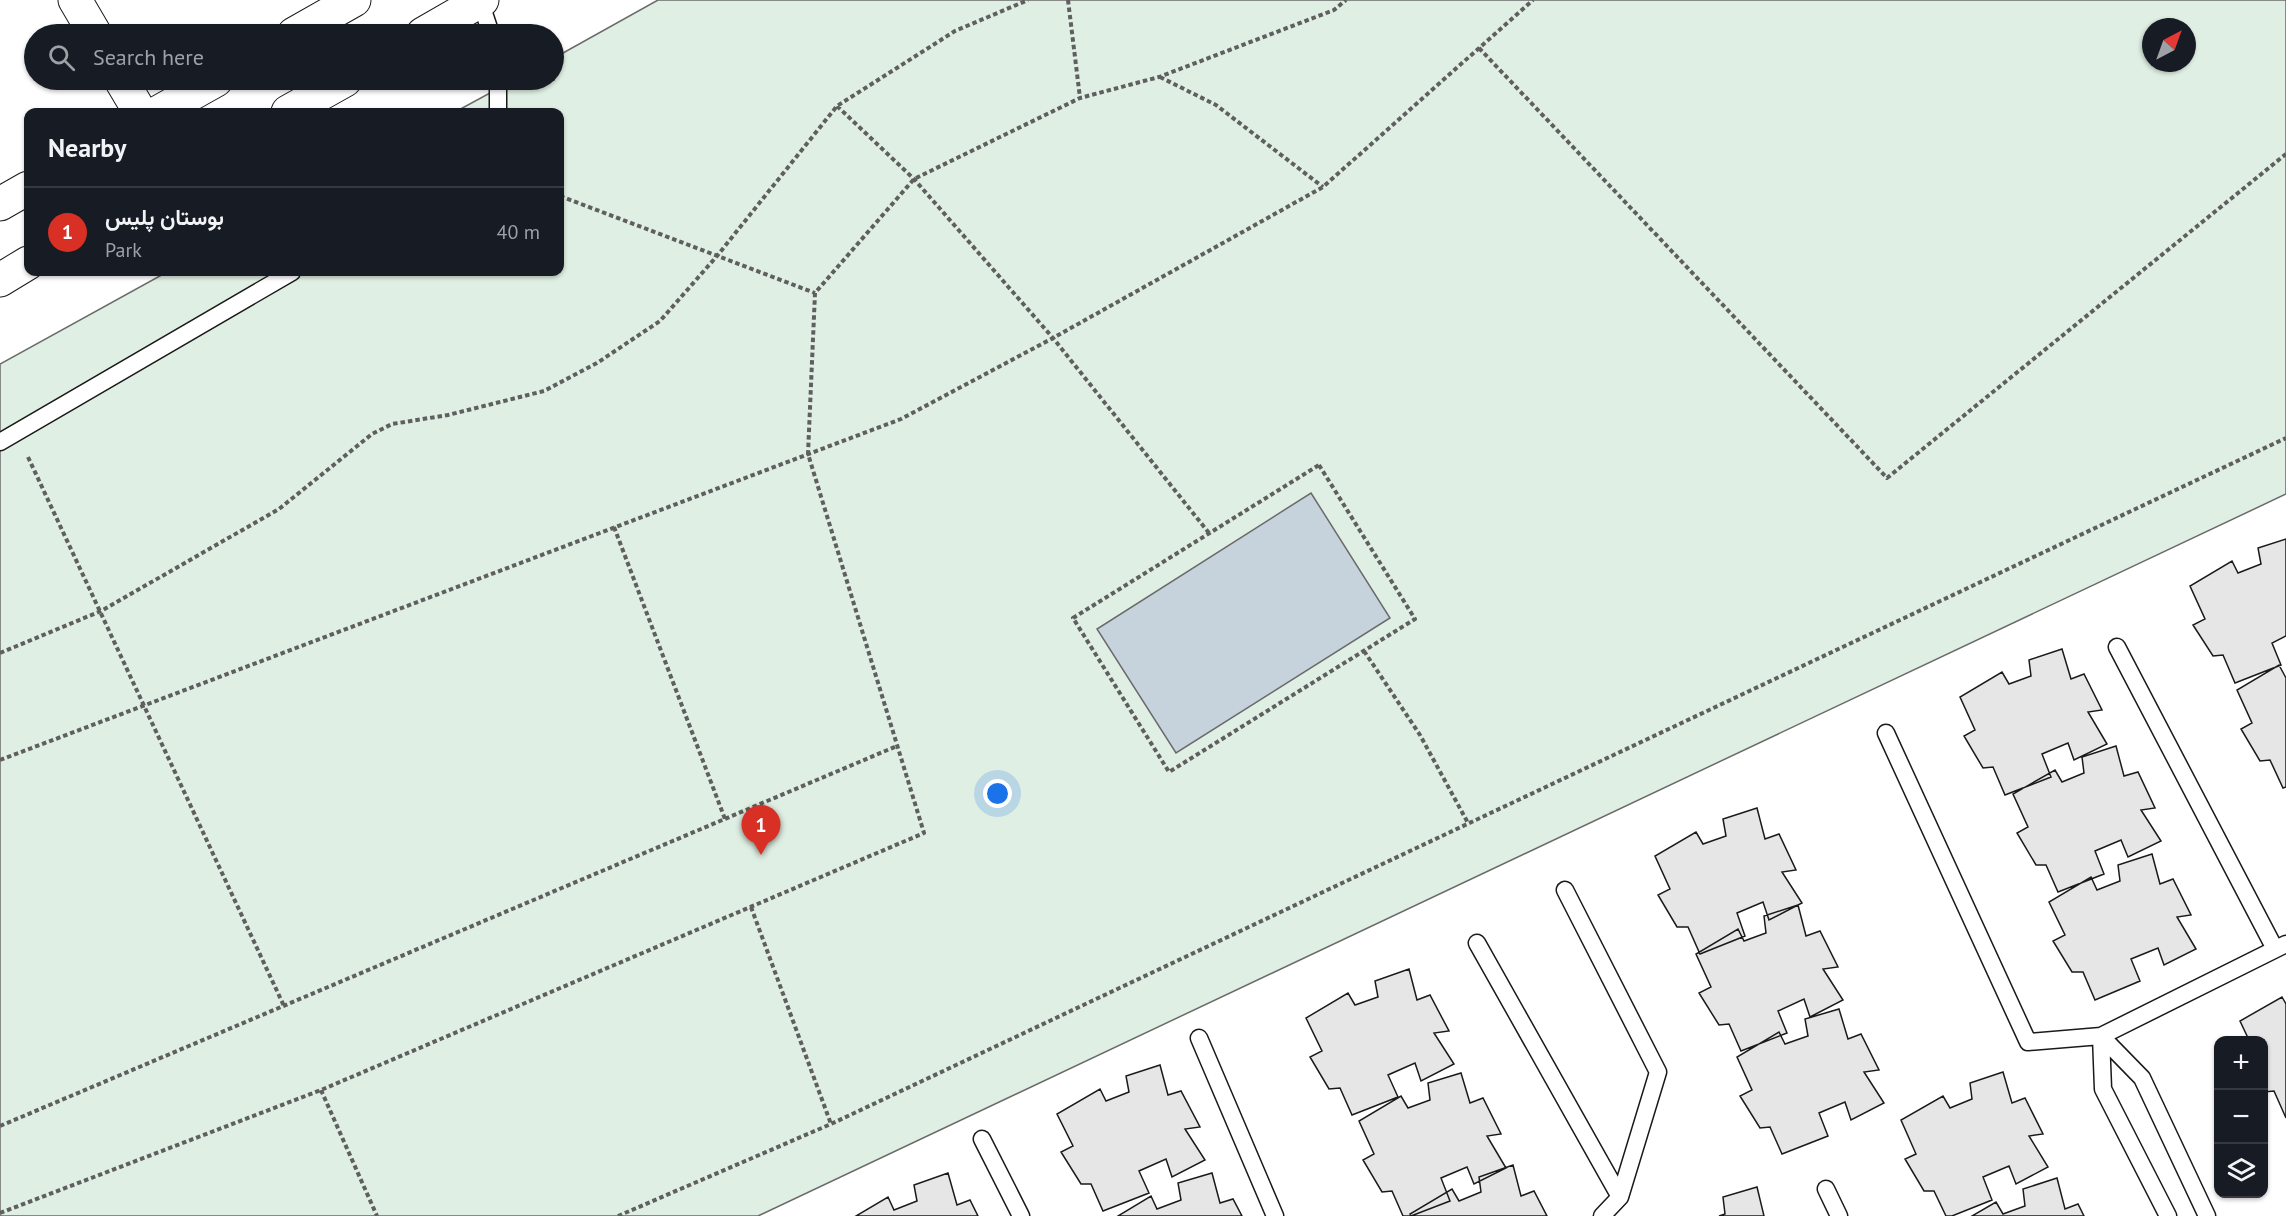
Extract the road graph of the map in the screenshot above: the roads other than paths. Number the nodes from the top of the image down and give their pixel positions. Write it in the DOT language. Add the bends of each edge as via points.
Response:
graph roads {
  1 [pos="75,0"];
  2 [pos="354,0"];
  3 [pos="481,1"];
  4 [pos="89,24"];
  5 [pos="312,24"];
  6 [pos="441,24"];
  7 [pos="488,24"];
  8 [pos="127,90"];
  9 [pos="198,90"];
  10 [pos="327,90"];
  11 [pos="498,90"];
  12 [pos="138,108"];
  13 [pos="166,108"];
  14 [pos="295,108"];
  15 [pos="498,108"];
  16 [pos="24,190"];
  17 [pos="0,204"];
  18 [pos="24,266"];
  19 [pos="285,276"];
  20 [pos="0,280"];
  21 [pos="0,442"];
  22 [pos="2117,647"];
  23 [pos="1886,733"];
  24 [pos="1565,890"];
  25 [pos="1477,943"];
  26 [pos="2280,947"];
  27 [pos="2101,1036"];
  28 [pos="1199,1038"];
  29 [pos="982,1139"];
  30 [pos="1826,1189"];
  31 [pos="1620,1197"];
  32 [pos="1021,1216"];
  33 [pos="1275,1216"];
  34 [pos="1602,1216"];
  35 [pos="1839,1216"];
  36 [pos="2168,1216"];
  37 [pos="2207,1216"];
  1 -- 4 [label="main road"];
  2 -- 5 [label="main road"];
  3 -- 6 [label="main road"];
  3 -- 7 [label="lane"];
  8 -- 12 [label="main road"];
  9 -- 13 [label="main road"];
  10 -- 14 [label="main road"];
  11 -- 15 [label="lane"];
  16 -- 17 [label="main road"];
  18 -- 20 [label="main road"];
  19 -- 21 [label="lane"];
  22 -- 26 [label="lane"];
  23 -- 27 [label="lane" via="2028,1042"];
  24 -- 31 [label="lane" via="1658,1072"];
  25 -- 31 [label="lane"];
  26 -- 27 [label="lane"];
  27 -- 36 [label="lane" via="2103,1089"];
  27 -- 37 [label="lane" via="2142,1078"];
  28 -- 33 [label="lane"];
  29 -- 32 [label="lane"];
  30 -- 35 [label="lane"];
  31 -- 34 [label="lane"];
}
